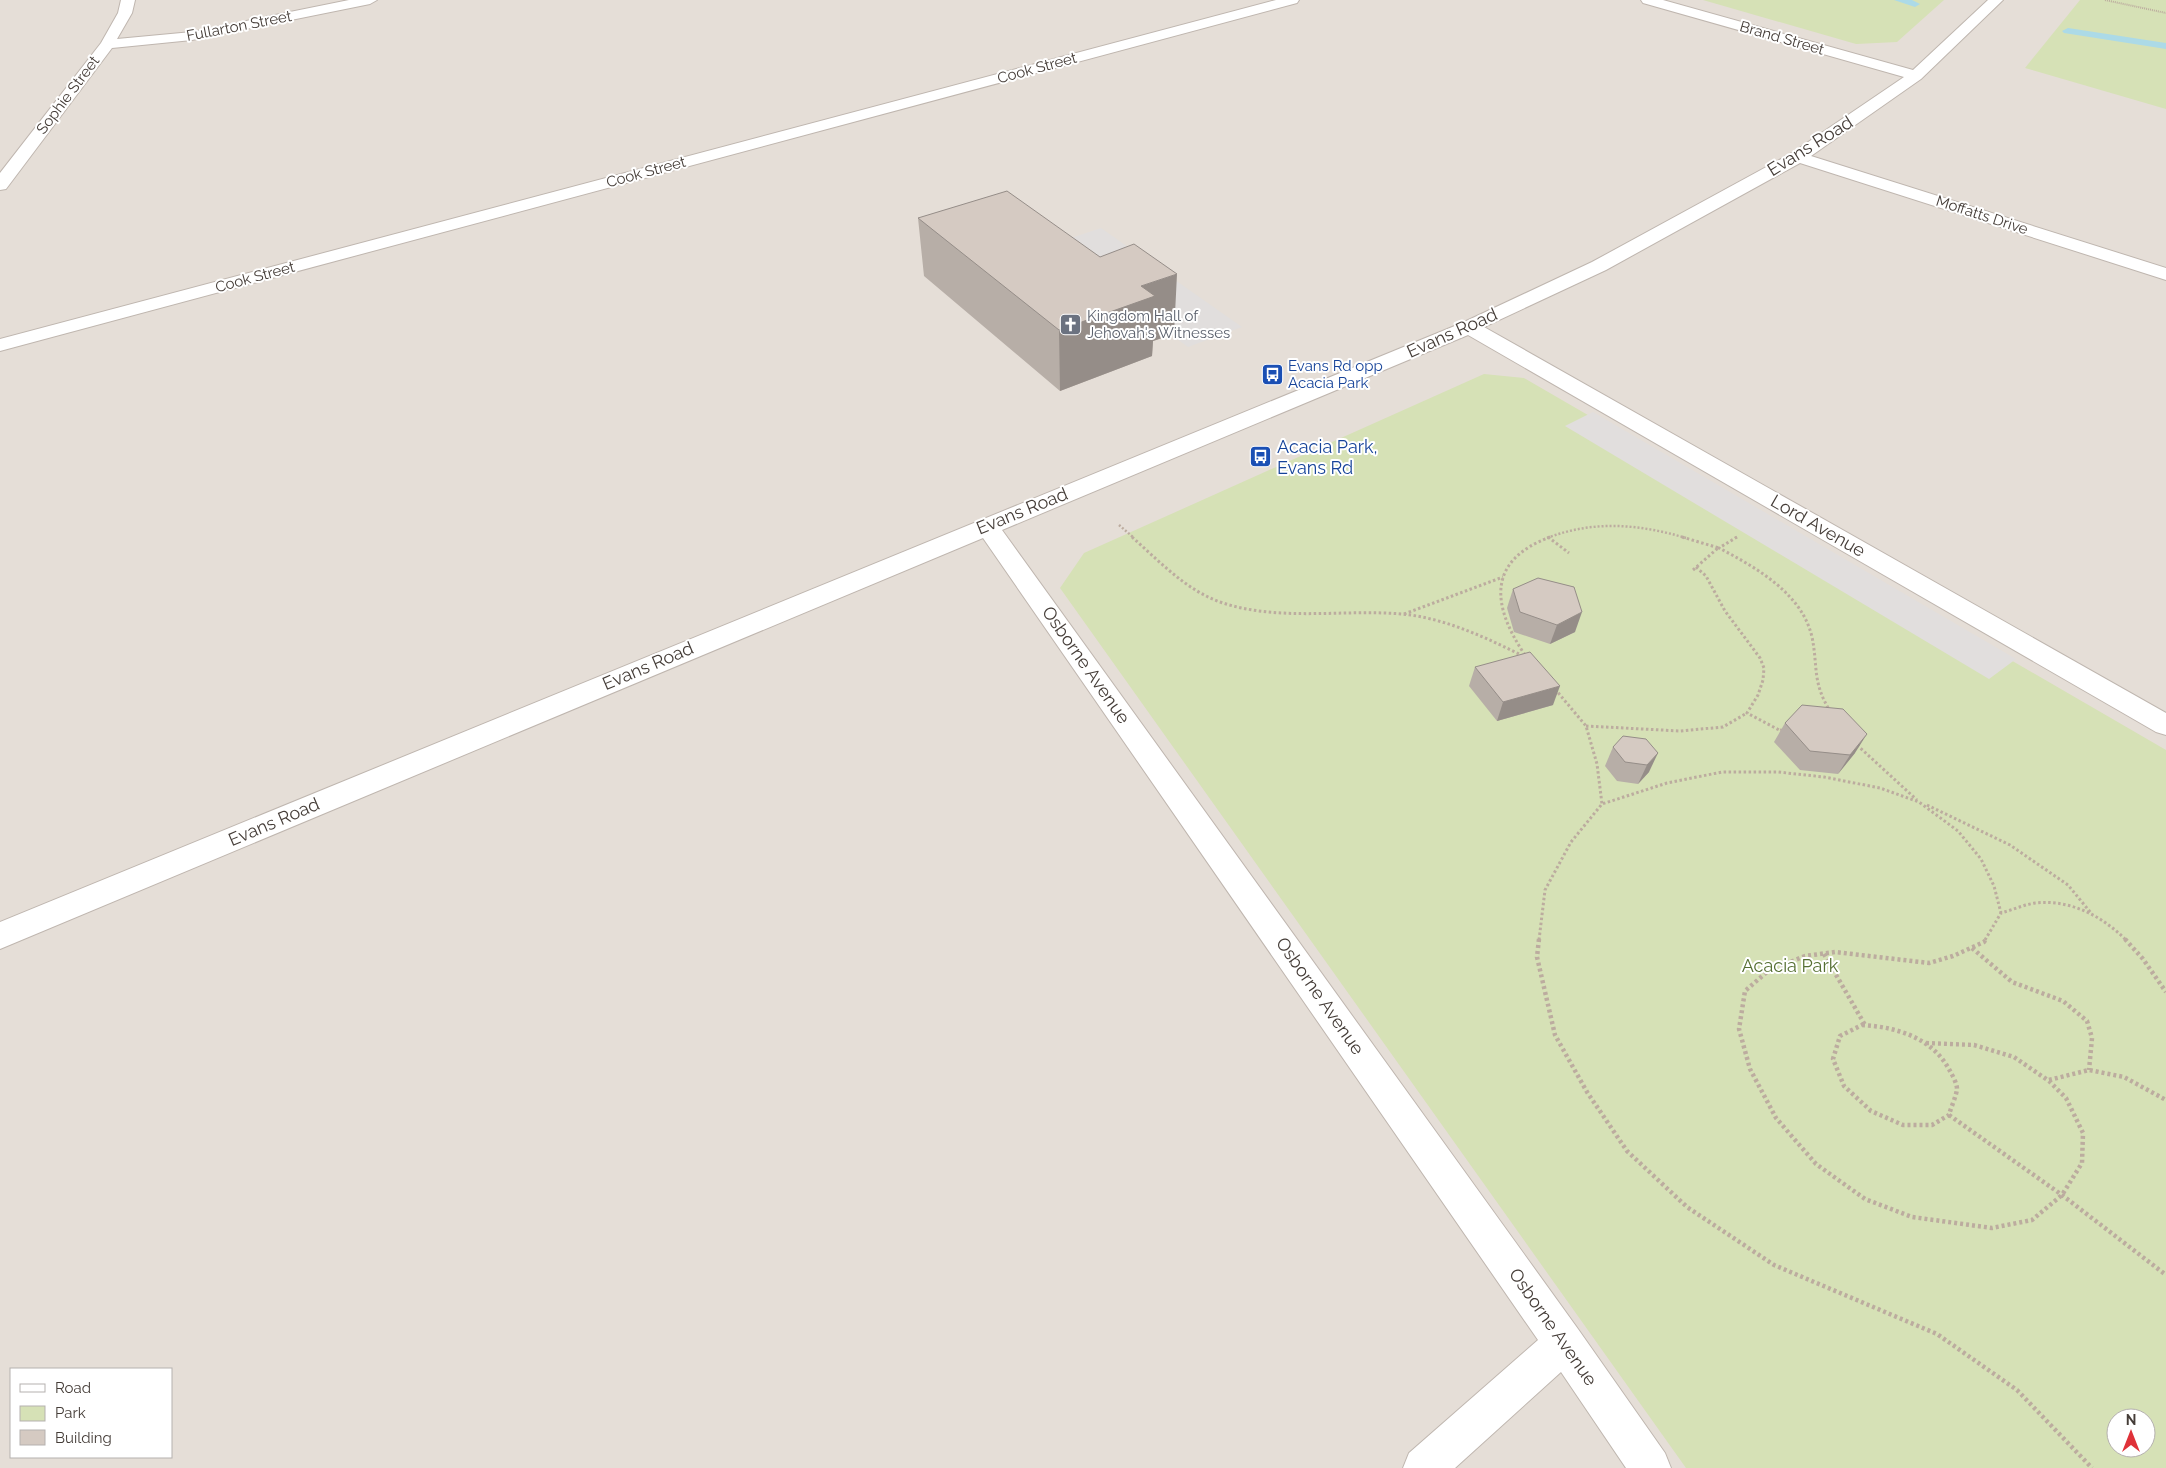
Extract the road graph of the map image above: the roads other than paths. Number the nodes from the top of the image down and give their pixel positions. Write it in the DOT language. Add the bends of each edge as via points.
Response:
graph roads {
  1 [pos="128,0"];
  2 [pos="370,0"];
  3 [pos="1292,0"];
  4 [pos="1648,0"];
  5 [pos="1996,0"];
  6 [pos="106,44"];
  7 [pos="1916,76"];
  8 [pos="1798,156"];
  9 [pos="0,185"];
  10 [pos="2166,274"];
  11 [pos="1469,327"];
  12 [pos="0,345"];
  13 [pos="987,526"];
  14 [pos="2166,725"];
  15 [pos="0,936"];
  16 [pos="1564,1343"];
  17 [pos="1424,1468"];
  18 [pos="1650,1468"];
  1 -- 6 [label="street, Sophie Street" via="125,13"];
  2 -- 6 [label="street, Fullarton Street" via="192,36"];
  3 -- 12 [label="street, Cook Street"];
  4 -- 7 [label="street, Brand Street"];
  5 -- 7 [label="street, Evans Road"];
  6 -- 9 [label="street, Sophie Street"];
  7 -- 8 [label="street, Evans Road"];
  8 -- 10 [label="street, Moffatts Drive"];
  8 -- 11 [label="street, Evans Road" via="1599,266"];
  11 -- 13 [label="street, Evans Road"];
  11 -- 14 [label="street, Lord Avenue"];
  13 -- 15 [label="street, Evans Road"];
  13 -- 16 [label="street, Osborne Avenue"];
  16 -- 17 [label="street"];
  16 -- 18 [label="street, Osborne Avenue"];
}
